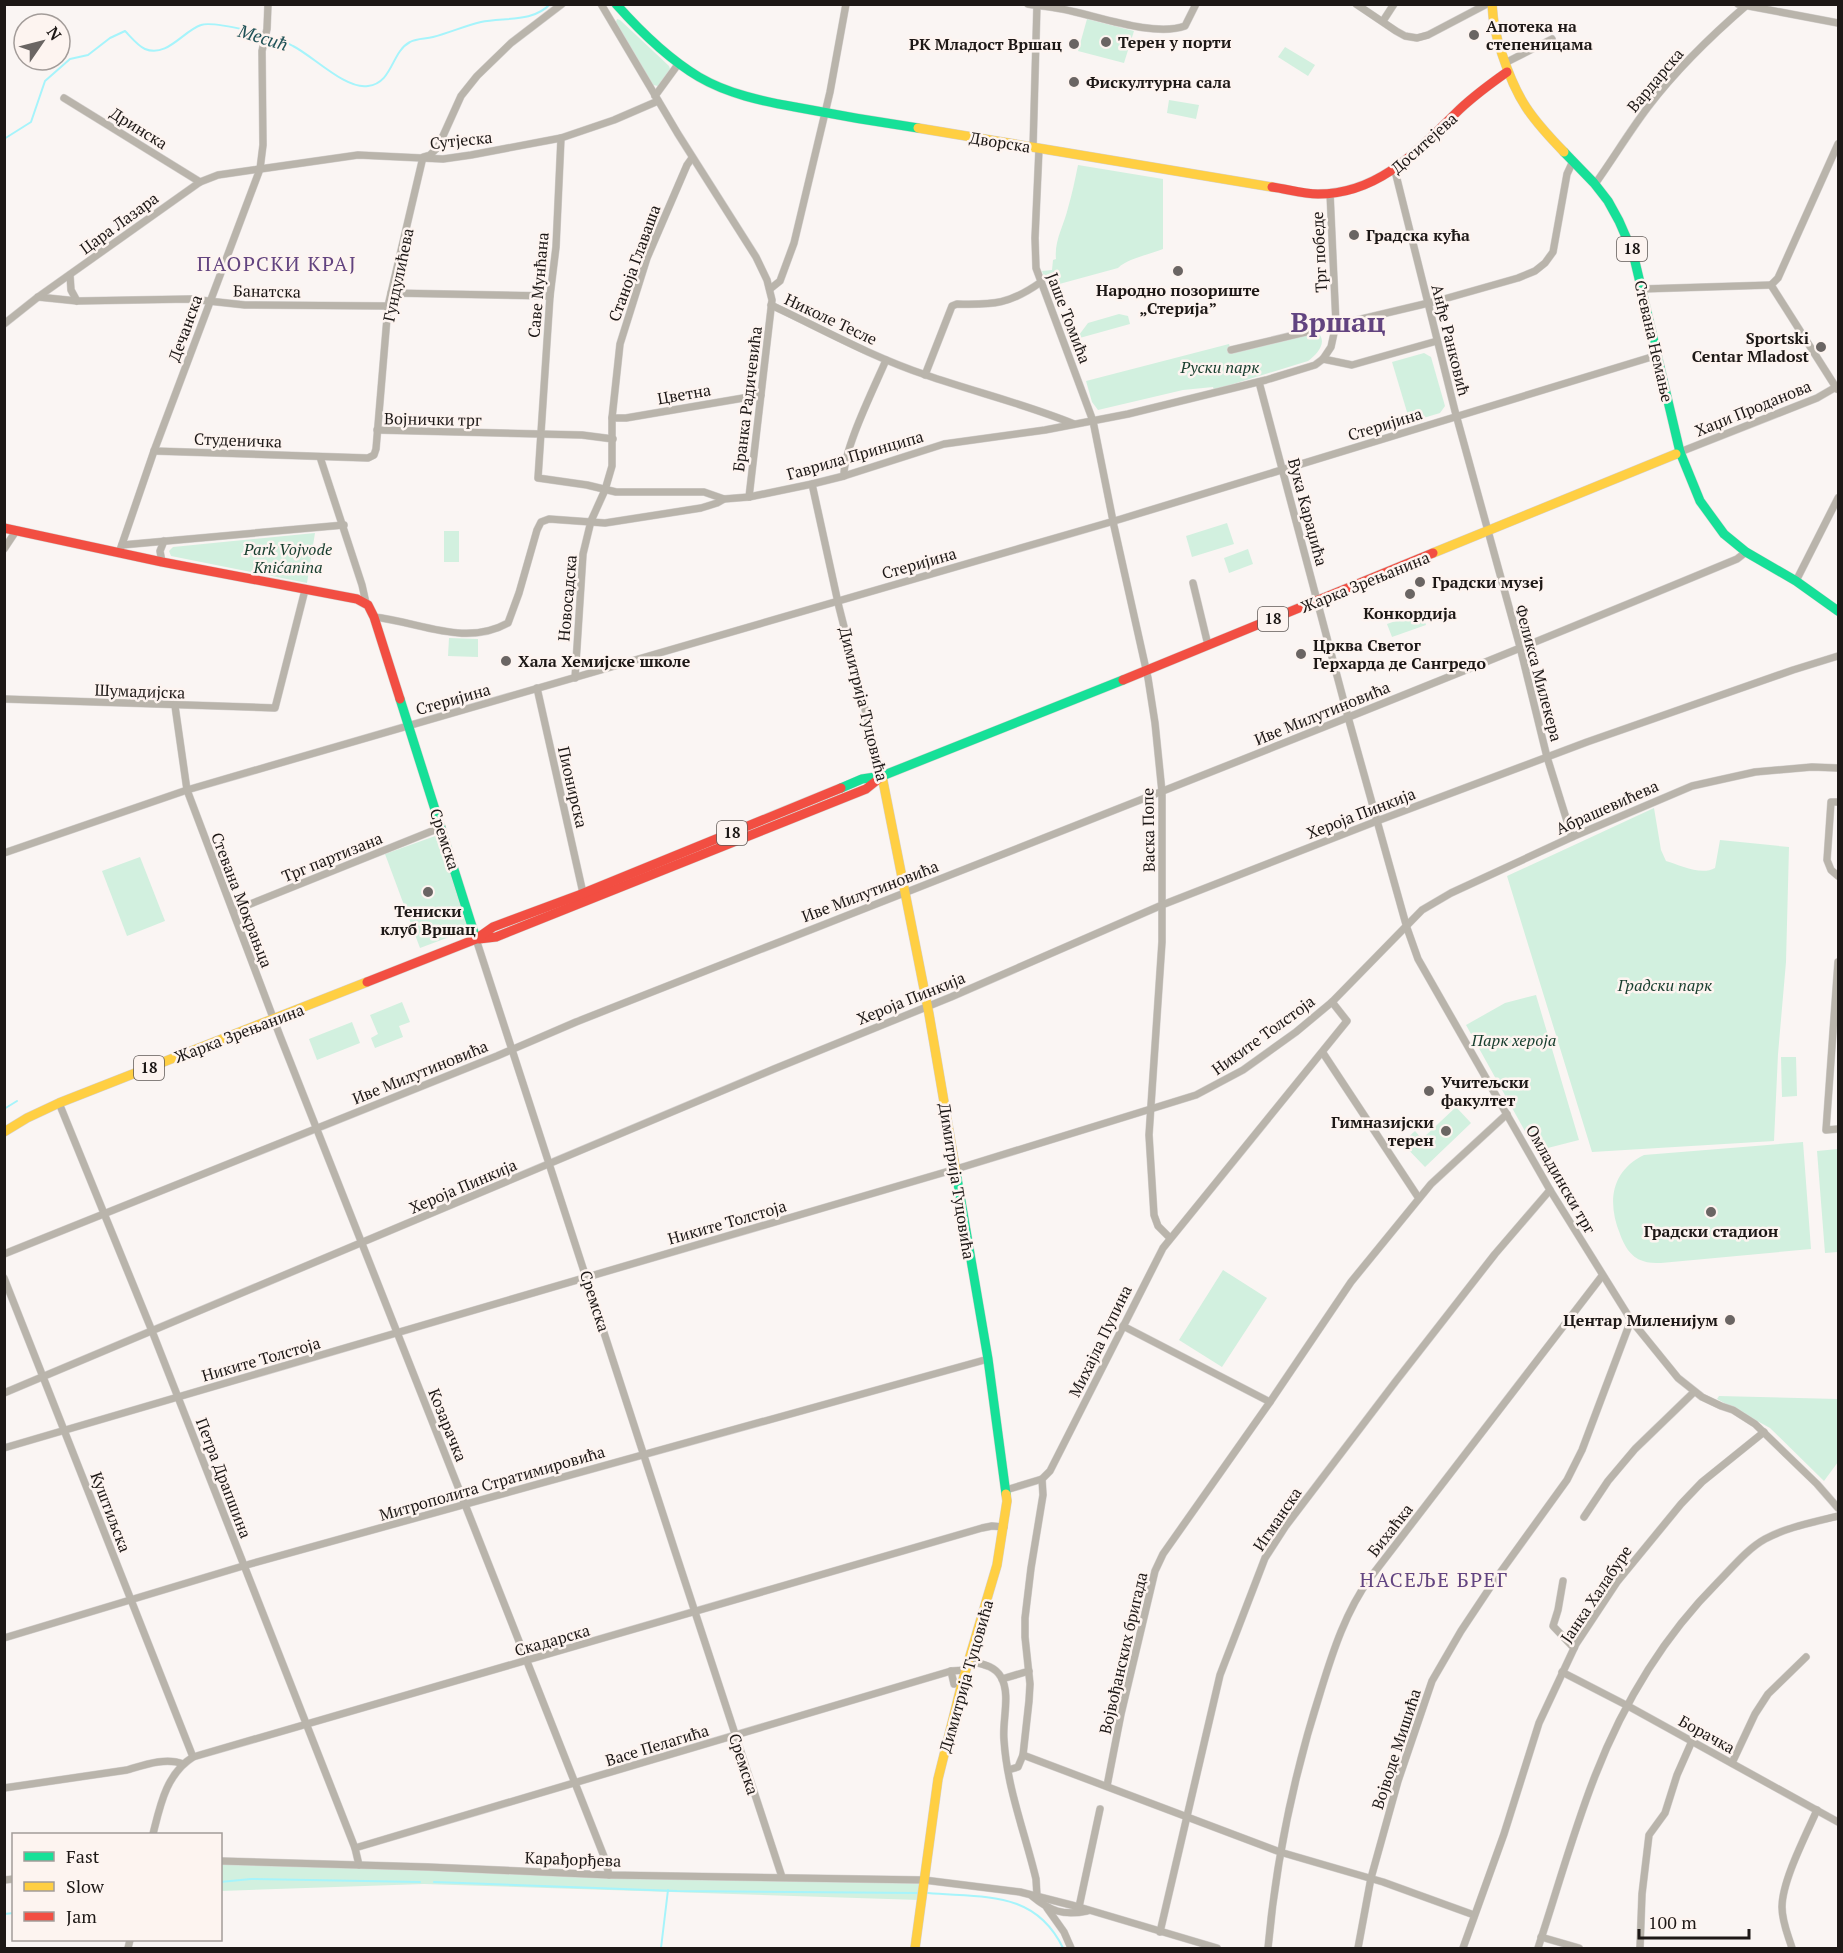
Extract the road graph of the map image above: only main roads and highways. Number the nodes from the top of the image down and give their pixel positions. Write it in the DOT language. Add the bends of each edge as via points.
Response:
graph roads {
  1 [pos="1492,4"];
  2 [pos="616,5"];
  3 [pos="1506,68"];
  4 [pos="1330,194"];
  5 [pos="1680,452"];
  6 [pos="4,528"];
  7 [pos="1839,611"];
  8 [pos="882,776"];
  9 [pos="476,939"];
  10 [pos="4,1132"];
  11 [pos="915,1948"];
  1 -- 3 [label="main road, Стевана Немање / 18"];
  2 -- 4 [label="main road, Дворска" via="679,63 703,80 730,91 824,113"];
  3 -- 4 [label="main road, Доситејева" via="1395,171 1371,183"];
  3 -- 5 [label="main road, Стевана Немање / 18" via="1526,109 1594,184 1625,232 1637,264"];
  5 -- 7 [label="main road, Стевана Немање" via="1700,501 1724,534"];
  5 -- 8 [label="main road, Жарка Зрењанина / 18"];
  6 -- 9 [label="main road, Сремска" via="121,549 366,603 374,617"];
  8 -- 9 [label="main road, Жарка Зрењанина / 18" via="862,780 493,927"];
  8 -- 9 [label="main road, Жарка Зрењанина / 18" via="866,789 586,902 496,937"];
  8 -- 11 [label="main road, Димитрија Туцовића" via="928,1006 988,1359 1007,1501 997,1565 938,1779"];
  9 -- 10 [label="main road, Жарка Зрењанина / 18" via="59,1103"];
}
